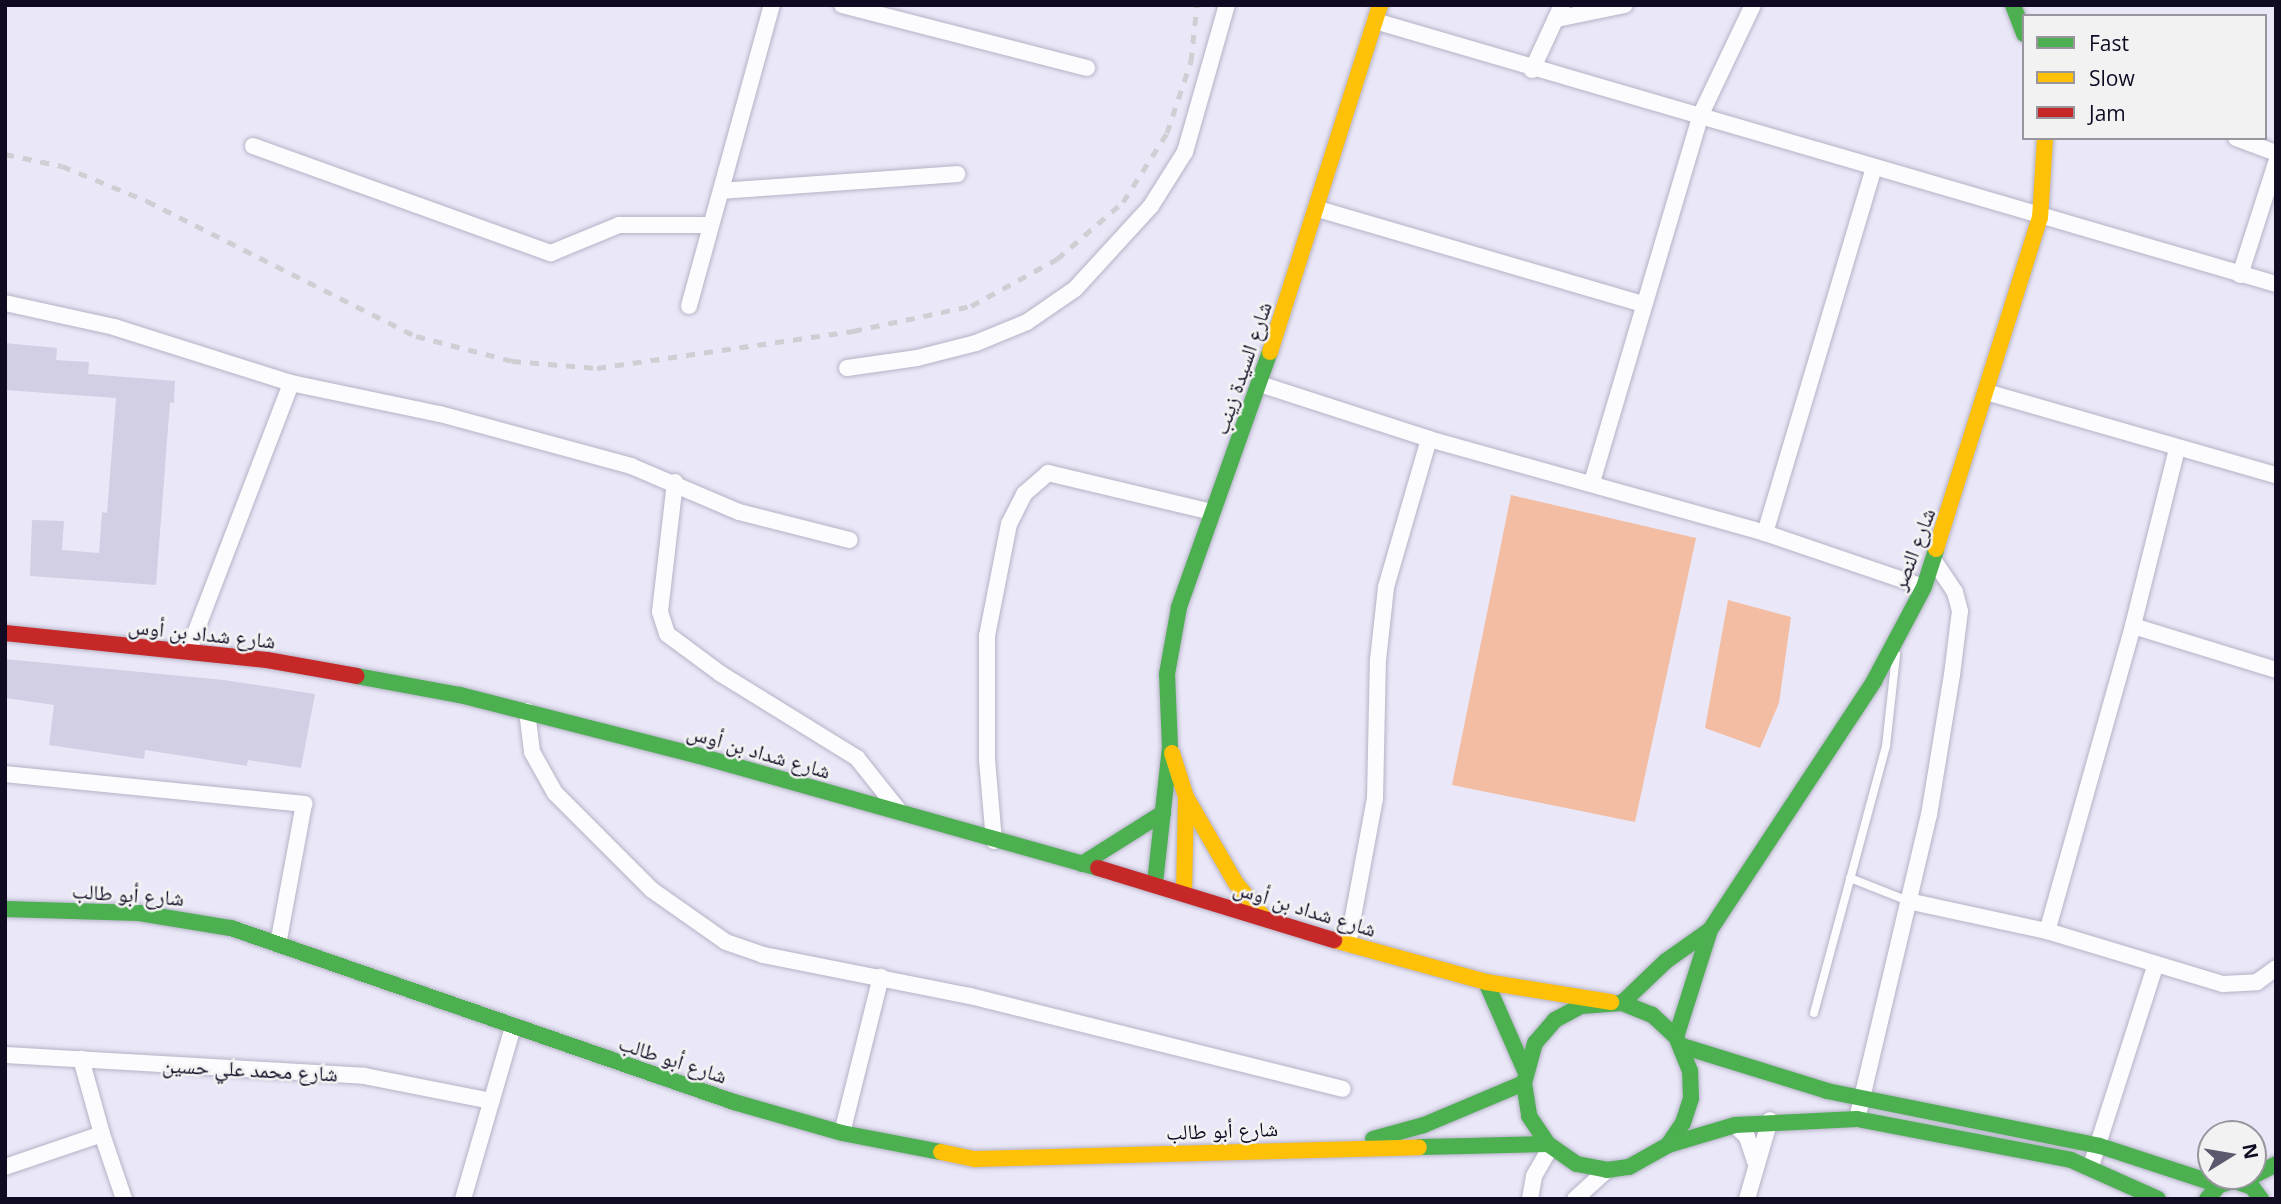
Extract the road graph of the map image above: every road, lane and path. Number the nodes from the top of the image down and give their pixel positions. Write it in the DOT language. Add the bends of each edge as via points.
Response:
graph roads {
  1 [pos="772,5"];
  2 [pos="842,5"];
  3 [pos="1227,5"];
  4 [pos="1625,5"];
  5 [pos="1753,5"];
  6 [pos="2013,5"];
  7 [pos="1559,12"];
  8 [pos="1378,13"];
  9 [pos="2022,28"];
  10 [pos="1087,68"];
  11 [pos="1531,70"];
  12 [pos="1701,114"];
  13 [pos="2045,140"];
  14 [pos="2241,140"];
  15 [pos="253,146"];
  16 [pos="2276,153"];
  17 [pos="2276,163"];
  18 [pos="1874,168"];
  19 [pos="957,174"];
  20 [pos="721,191"];
  21 [pos="1318,209"];
  22 [pos="2040,218"];
  23 [pos="709,225"];
  24 [pos="2240,275"];
  25 [pos="2276,284"];
  26 [pos="5,303"];
  27 [pos="1642,304"];
  28 [pos="689,306"];
  29 [pos="847,368"];
  30 [pos="291,383"];
  31 [pos="1260,384"];
  32 [pos="1986,392"];
  33 [pos="1429,439"];
  34 [pos="2177,449"];
  35 [pos="2276,475"];
  36 [pos="675,482"];
  37 [pos="1592,482"];
  38 [pos="1212,512"];
  39 [pos="1765,533"];
  40 [pos="850,540"];
  41 [pos="1934,561"];
  42 [pos="1924,587"];
  43 [pos="2133,626"];
  44 [pos="5,633"];
  45 [pos="1899,636"];
  46 [pos="188,652"];
  47 [pos="2276,670"];
  48 [pos="527,710"];
  49 [pos="1170,748"];
  50 [pos="5,774"];
  51 [pos="1186,797"];
  52 [pos="900,812"];
  53 [pos="1163,813"];
  54 [pos="994,841"];
  55 [pos="1082,863"];
  56 [pos="1850,878"];
  57 [pos="1155,883"];
  58 [pos="1184,891"];
  59 [pos="1908,901"];
  60 [pos="5,909"];
  61 [pos="1265,919"];
  62 [pos="1710,930"];
  63 [pos="2047,931"];
  64 [pos="278,943"];
  65 [pos="1348,944"];
  66 [pos="2156,964"];
  67 [pos="2276,968"];
  68 [pos="881,977"];
  69 [pos="1486,982"];
  70 [pos="1616,1002"];
  71 [pos="1814,1013"];
  72 [pos="513,1027"];
  73 [pos="1679,1041"];
  74 [pos="5,1055"];
  75 [pos="81,1059"];
  76 [pos="1525,1077"];
  77 [pos="1343,1089"];
  78 [pos="1861,1097"];
  79 [pos="492,1101"];
  80 [pos="1857,1119"];
  81 [pos="1770,1120"];
  82 [pos="1735,1125"];
  83 [pos="842,1133"];
  84 [pos="102,1134"];
  85 [pos="1668,1145"];
  86 [pos="1344,1146"];
  87 [pos="1549,1146"];
  88 [pos="2100,1146"];
  89 [pos="1755,1161"];
  90 [pos="2091,1166"];
  91 [pos="5,1167"];
  92 [pos="1607,1170"];
  93 [pos="2197,1178"];
  94 [pos="124,1199"];
  95 [pos="463,1199"];
  96 [pos="1530,1199"];
  97 [pos="1575,1199"];
  98 [pos="1747,1199"];
  99 [pos="2158,1199"];
  1 -- 20 [label="street"];
  2 -- 10 [label="street"];
  3 -- 29 [label="street" via="1185,152 1151,206 1075,289 1027,322 976,343 917,358"];
  4 -- 7 [label="street"];
  5 -- 12 [label="street"];
  6 -- 9 [label="street"];
  7 -- 11 [label="street"];
  8 -- 11 [label="street"];
  8 -- 21 [label="street, شارع السيدة زينب"];
  11 -- 12 [label="street"];
  12 -- 18 [label="street"];
  12 -- 27 [label="street"];
  13 -- 22 [label="street, شارع النصر"];
  14 -- 16 [label="street"];
  15 -- 23 [label="street" via="551,253 619,225"];
  17 -- 24 [label="street"];
  18 -- 22 [label="street"];
  18 -- 39 [label="street"];
  19 -- 20 [label="street"];
  20 -- 23 [label="street"];
  21 -- 27 [label="street"];
  21 -- 31 [label="street, شارع السيدة زينب"];
  22 -- 24 [label="street"];
  22 -- 32 [label="street, شارع النصر"];
  23 -- 28 [label="street"];
  24 -- 25 [label="street"];
  26 -- 30 [label="street" via="114,327"];
  27 -- 37 [label="street"];
  30 -- 36 [label="street" via="440,414"];
  30 -- 46 [label="street"];
  31 -- 33 [label="street"];
  31 -- 38 [label="street, شارع السيدة زينب"];
  32 -- 34 [label="street"];
  32 -- 41 [label="street, شارع النصر"];
  33 -- 37 [label="street"];
  33 -- 65 [label="street" via="1386,587 1378,660 1376,799"];
  34 -- 35 [label="street"];
  34 -- 43 [label="street"];
  36 -- 40 [label="street" via="775,524"];
  36 -- 52 [label="street" via="660,612 667,634 721,674 857,758"];
  37 -- 39 [label="street"];
  38 -- 49 [label="street, شارع السيدة زينب" via="1170,646"];
  38 -- 54 [label="street" via="1048,473 1024,494 1009,524 987,636 987,760"];
  39 -- 42 [label="street"];
  41 -- 42 [label="street, شارع النصر"];
  41 -- 59 [label="street" via="1955,593 1959,620 1929,815"];
  42 -- 45 [label="street, شارع النصر"];
  43 -- 47 [label="street"];
  43 -- 63 [label="street"];
  44 -- 46 [label="street, شارع شداد بن أوس"];
  45 -- 56 [label="lane" via="1886,746"];
  45 -- 62 [label="street, شارع النصر" via="1801,797"];
  46 -- 48 [label="street, شارع شداد بن أوس" via="332,670"];
  48 -- 52 [label="street, شارع شداد بن أوس"];
  48 -- 68 [label="street" via="532,752 555,793 613,854 689,918 745,949"];
  49 -- 51 [label="street, شارع السيدة زينب"];
  49 -- 53 [label="street, شارع السيدة زينب"];
  50 -- 64 [label="street" via="304,804"];
  51 -- 58 [label="street, شارع السيدة زينب"];
  51 -- 61 [label="street" via="1235,882"];
  52 -- 54 [label="street, شارع شداد بن أوس"];
  53 -- 55 [label="street"];
  53 -- 57 [label="street, شارع السيدة زينب"];
  54 -- 55 [label="street, شارع شداد بن أوس"];
  55 -- 57 [label="street, شارع شداد بن أوس"];
  56 -- 59 [label="lane"];
  56 -- 71 [label="lane"];
  57 -- 58 [label="street, شارع شداد بن أوس"];
  58 -- 61 [label="street, شارع شداد بن أوس"];
  59 -- 63 [label="street"];
  59 -- 78 [label="street"];
  60 -- 64 [label="street, شارع أبو طالب" via="168,916"];
  61 -- 65 [label="street, شارع شداد بن أوس"];
  62 -- 70 [label="street, شارع النصر"];
  62 -- 73 [label="street, شارع النصر"];
  63 -- 66 [label="street"];
  64 -- 72 [label="street, شارع أبو طالب"];
  65 -- 69 [label="street, شارع شداد بن أوس"];
  66 -- 67 [label="street" via="2240,984 2257,982"];
  66 -- 88 [label="street"];
  68 -- 77 [label="street"];
  68 -- 83 [label="street"];
  69 -- 70 [label="street, شارع شداد بن أوس"];
  69 -- 76 [label="street"];
  70 -- 73 [label="street" via="1652,1015"];
  70 -- 76 [label="street" via="1581,1006 1555,1020 1535,1043"];
  72 -- 79 [label="street"];
  72 -- 83 [label="street, شارع أبو طالب"];
  73 -- 78 [label="street"];
  73 -- 85 [label="street" via="1690,1071 1691,1098 1683,1123"];
  74 -- 75 [label="street, شارع محمد علي حسين"];
  75 -- 79 [label="street, شارع محمد علي حسين" via="364,1076"];
  75 -- 84 [label="street"];
  76 -- 86 [label="street, شارع أبو طالب" via="1424,1125"];
  76 -- 87 [label="street" via="1530,1116"];
  78 -- 80 [label="street"];
  78 -- 88 [label="street"];
  79 -- 95 [label="street"];
  80 -- 81 [label="street"];
  80 -- 90 [label="street" via="1966,1136"];
  81 -- 82 [label="street"];
  81 -- 89 [label="street"];
  82 -- 85 [label="street"];
  82 -- 89 [label="street" via="1747,1137"];
  83 -- 86 [label="street, شارع أبو طالب" via="1000,1161"];
  84 -- 91 [label="street"];
  84 -- 94 [label="street"];
  85 -- 92 [label="street" via="1639,1163"];
  86 -- 87 [label="street, شارع أبو طالب"];
  87 -- 92 [label="street" via="1577,1164"];
  87 -- 96 [label="street" via="1534,1175"];
  88 -- 90 [label="street"];
  88 -- 93 [label="street"];
  89 -- 98 [label="street"];
  90 -- 99 [label="street"];
  92 -- 97 [label="street"];
}
